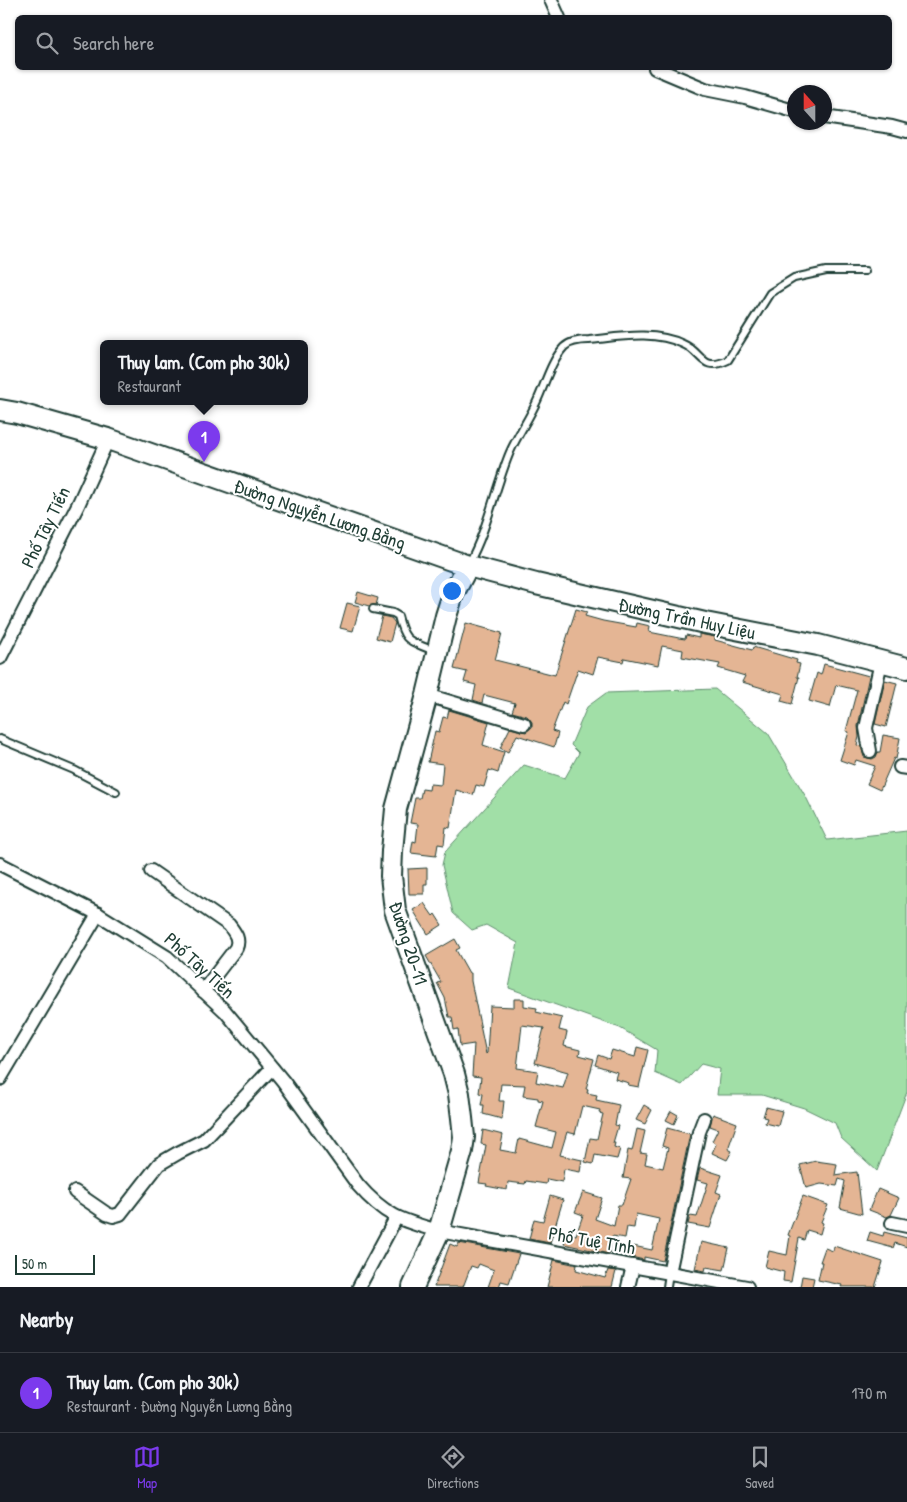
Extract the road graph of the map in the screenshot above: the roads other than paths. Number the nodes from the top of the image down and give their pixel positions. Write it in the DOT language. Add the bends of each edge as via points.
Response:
graph roads {
  1 [pos="550,0"];
  2 [pos="558,15"];
  3 [pos="661,70"];
  4 [pos="787,109"];
  5 [pos="832,118"];
  6 [pos="907,131"];
  7 [pos="865,271"];
  8 [pos="0,410"];
  9 [pos="108,439"];
  10 [pos="468,566"];
  11 [pos="373,608"];
  12 [pos="438,653"];
  13 [pos="0,658"];
  14 [pos="881,662"];
  15 [pos="907,668"];
  16 [pos="427,694"];
  17 [pos="524,724"];
  18 [pos="0,739"];
  19 [pos="870,751"];
  20 [pos="116,792"];
  21 [pos="0,864"];
  22 [pos="151,871"];
  23 [pos="98,914"];
  24 [pos="203,991"];
  25 [pos="272,1068"];
  26 [pos="0,1079"];
  27 [pos="704,1118"];
  28 [pos="75,1192"];
  29 [pos="396,1218"];
  30 [pos="892,1223"];
  31 [pos="907,1226"];
  32 [pos="439,1231"];
  33 [pos="633,1266"];
  34 [pos="669,1273"];
  35 [pos="724,1285"];
  36 [pos="743,1286"];
  37 [pos="359,1287"];
  38 [pos="413,1287"];
  39 [pos="628,1287"];
  40 [pos="667,1287"];
  1 -- 2 [label="street"];
  3 -- 4 [label="street" via="705,89"];
  5 -- 6 [label="street"];
  7 -- 10 [label="lane" via="826,271 794,278 770,293 728,360 716,365 706,363 685,344 642,335 576,341 566,345 511,451 482,536"];
  8 -- 9 [label="highway, Đường Nguyễn Lương Bằng"];
  9 -- 10 [label="highway, Đường Nguyễn Lương Bằng"];
  9 -- 13 [label="street, Phố Tây Tiến"];
  10 -- 12 [label="highway, Đường 20-11" via="453,594"];
  10 -- 14 [label="highway, Đường Trần Huy Liệu"];
  11 -- 12 [label="lane" via="398,616 406,638"];
  12 -- 16 [label="highway, Đường 20-11"];
  14 -- 15 [label="highway, Đường Trần Huy Liệu"];
  14 -- 19 [label="street" via="866,728"];
  16 -- 17 [label="street"];
  16 -- 32 [label="highway, Đường 20-11" via="396,808 391,876 396,910 459,1094 464,1138"];
  18 -- 20 [label="lane" via="74,770"];
  21 -- 23 [label="street, Phố Tây Tiến"];
  22 -- 24 [label="street" via="229,925 236,934 239,942 236,948"];
  23 -- 24 [label="street, Phố Tây Tiến" via="168,957"];
  23 -- 26 [label="street"];
  24 -- 25 [label="street, Phố Tây Tiến" via="225,1011"];
  25 -- 28 [label="street" via="204,1140 159,1164 120,1214 107,1214"];
  25 -- 29 [label="street, Phố Tây Tiến" via="369,1198"];
  27 -- 34 [label="street"];
  29 -- 32 [label="street, Phố Tây Tiến"];
  29 -- 37 [label="street"];
  30 -- 31 [label="street"];
  32 -- 33 [label="street, Phố Tuệ Tĩnh"];
  32 -- 38 [label="highway, Đường 20-11"];
  33 -- 34 [label="street, Phố Tuệ Tĩnh"];
  33 -- 39 [label="street"];
  34 -- 35 [label="street, Phố Tuệ Tĩnh"];
  34 -- 40 [label="lane"];
  35 -- 36 [label="street, Phố Tuệ Tĩnh"];
}
